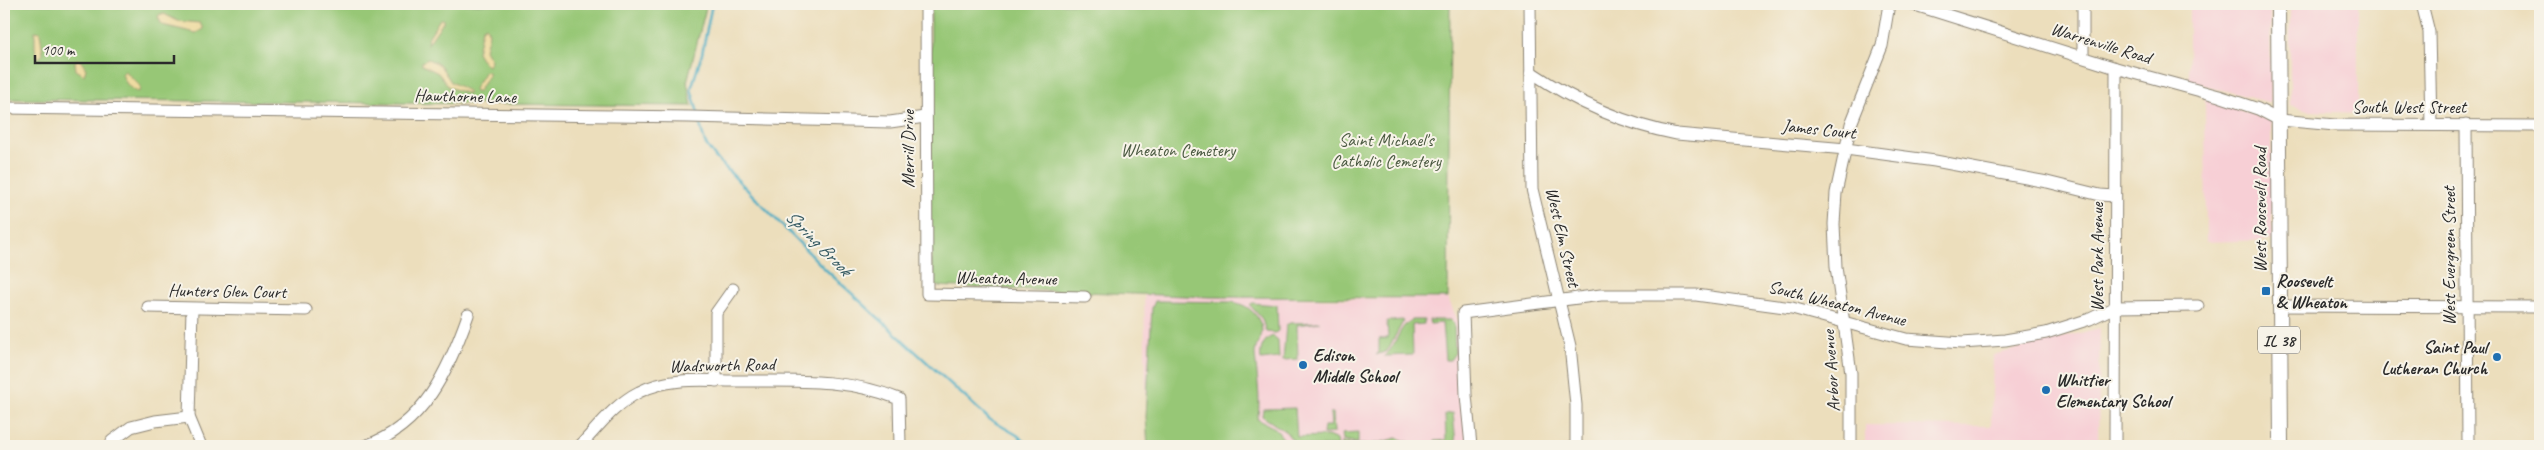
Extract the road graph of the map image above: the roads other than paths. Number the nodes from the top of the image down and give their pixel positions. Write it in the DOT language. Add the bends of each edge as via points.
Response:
graph roads {
  1 [pos="926,4"];
  2 [pos="1530,4"];
  3 [pos="1889,4"];
  4 [pos="1912,4"];
  5 [pos="2083,4"];
  6 [pos="2278,4"];
  7 [pos="2422,4"];
  8 [pos="2083,56"];
  9 [pos="2116,68"];
  10 [pos="1531,72"];
  11 [pos="4,108"];
  12 [pos="926,116"];
  13 [pos="2279,120"];
  14 [pos="2431,125"];
  15 [pos="2466,125"];
  16 [pos="2540,126"];
  17 [pos="1846,148"];
  18 [pos="2115,196"];
  19 [pos="733,289"];
  20 [pos="926,294"];
  21 [pos="1085,297"];
  22 [pos="1560,299"];
  23 [pos="2198,306"];
  24 [pos="2279,306"];
  25 [pos="2467,306"];
  26 [pos="148,307"];
  27 [pos="2115,307"];
  28 [pos="2540,307"];
  29 [pos="192,309"];
  30 [pos="306,310"];
  31 [pos="468,315"];
  32 [pos="1846,323"];
  33 [pos="716,381"];
  34 [pos="188,417"];
  35 [pos="112,441"];
  36 [pos="201,446"];
  37 [pos="365,446"];
  38 [pos="580,446"];
  39 [pos="900,446"];
  40 [pos="1471,446"];
  41 [pos="1576,446"];
  42 [pos="1851,446"];
  43 [pos="2114,446"];
  44 [pos="2281,446"];
  45 [pos="2468,446"];
  1 -- 12 [label="street, Merrill Drive"];
  2 -- 10 [label="street, West Elm Street"];
  3 -- 17 [label="street, Arbor Avenue" via="1880,53 1851,124"];
  4 -- 8 [label="street, Warrenville Road"];
  5 -- 8 [label="street"];
  6 -- 13 [label="main road, West Roosevelt Road / IL 38"];
  7 -- 14 [label="street" via="2429,32"];
  8 -- 9 [label="street, Warrenville Road"];
  9 -- 13 [label="street, Warrenville Road" via="2219,96"];
  9 -- 18 [label="street, West Park Avenue"];
  10 -- 17 [label="street, James Court" via="1598,112 1654,130"];
  10 -- 22 [label="street, West Elm Street" via="1532,189 1541,236"];
  11 -- 12 [label="street, Hawthorne Lane" via="689,116 890,122"];
  12 -- 20 [label="street, Merrill Drive"];
  13 -- 14 [label="street, South West Street"];
  13 -- 24 [label="main road, West Roosevelt Road / IL 38"];
  14 -- 15 [label="street, South West Street"];
  15 -- 16 [label="street, South West Street"];
  15 -- 25 [label="street, West Evergreen Street"];
  17 -- 18 [label="street, James Court" via="1981,169"];
  17 -- 32 [label="street, Arbor Avenue" via="1837,185 1834,224 1836,267"];
  18 -- 27 [label="street, West Park Avenue"];
  19 -- 33 [label="street" via="716,313"];
  20 -- 21 [label="street, Wheaton Avenue"];
  22 -- 32 [label="street, South Wheaton Avenue" via="1630,294 1712,296 1792,308"];
  22 -- 40 [label="street, South Wheaton Avenue" via="1463,313"];
  22 -- 41 [label="street, West Elm Street" via="1573,368"];
  23 -- 27 [label="street, South Wheaton Avenue"];
  24 -- 25 [label="street"];
  24 -- 44 [label="main road, West Roosevelt Road / IL 38"];
  25 -- 28 [label="street"];
  25 -- 45 [label="street, West Evergreen Street"];
  26 -- 29 [label="street, Hunters Glen Court"];
  27 -- 32 [label="street, South Wheaton Avenue" via="2090,319 2005,340 1906,339"];
  27 -- 43 [label="street, West Park Avenue"];
  29 -- 30 [label="street, Hunters Glen Court"];
  29 -- 34 [label="street"];
  31 -- 37 [label="street" via="451,360 423,405 407,423"];
  32 -- 42 [label="street, Arbor Avenue" via="1852,399"];
  33 -- 38 [label="street, Wadsworth Road" via="666,383 638,392 619,404"];
  33 -- 39 [label="street, Wadsworth Road" via="819,382 887,394 899,399"];
  34 -- 35 [label="street" via="131,427"];
  34 -- 36 [label="street"];
}
